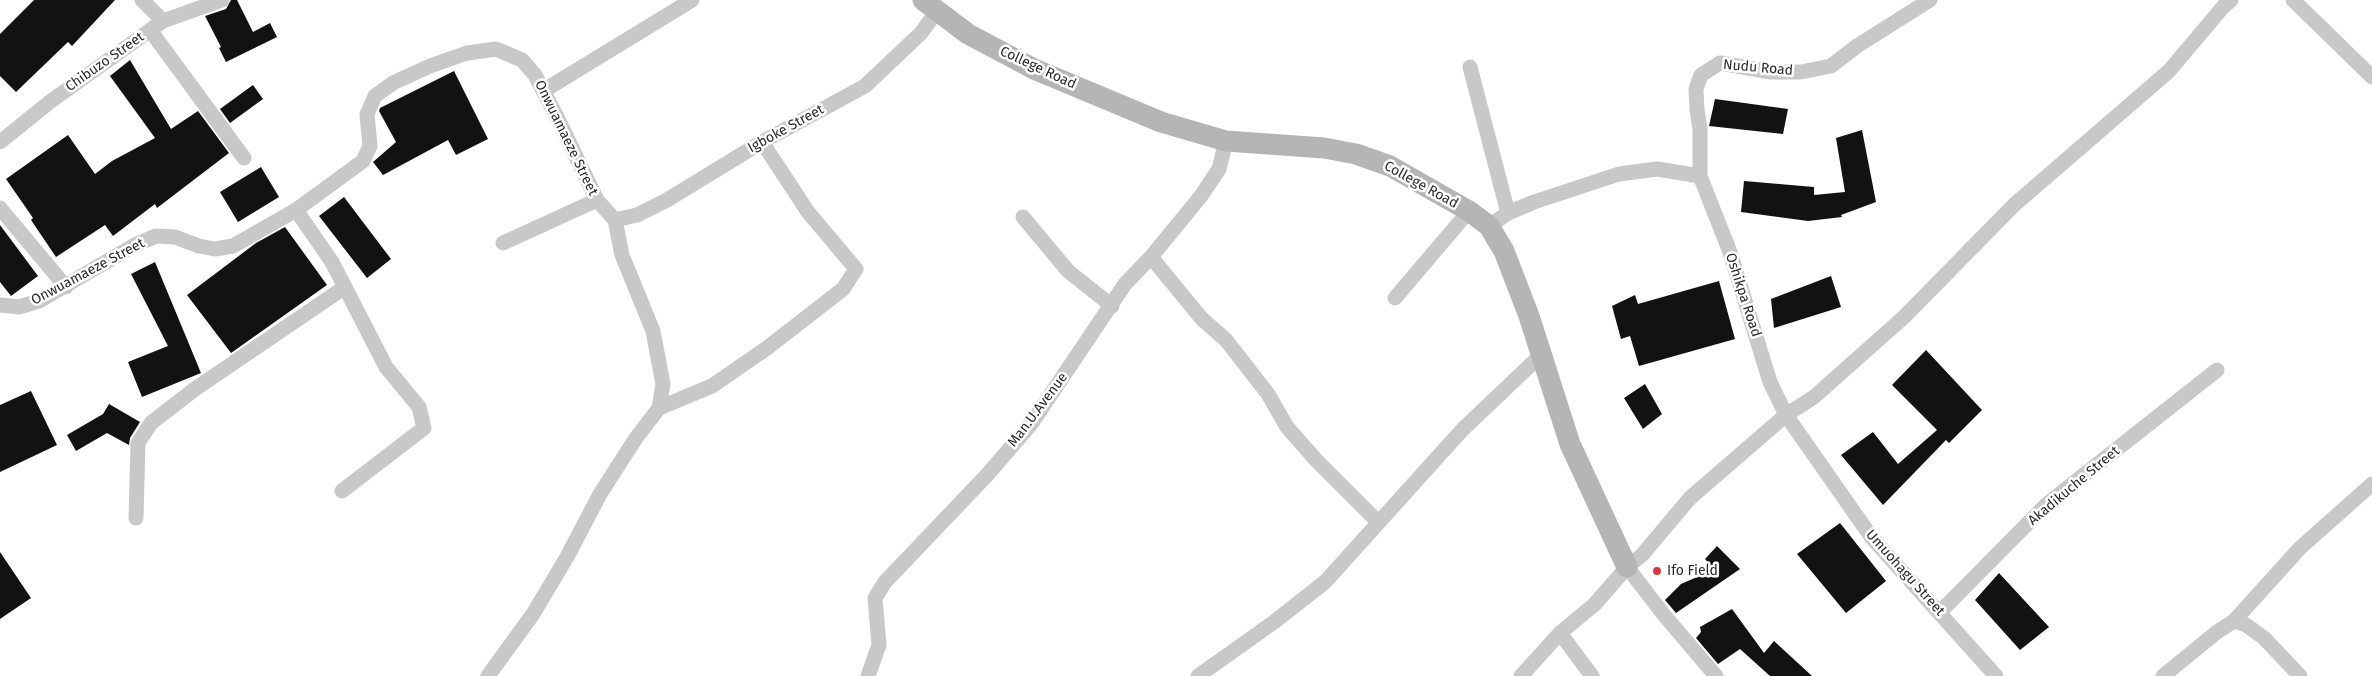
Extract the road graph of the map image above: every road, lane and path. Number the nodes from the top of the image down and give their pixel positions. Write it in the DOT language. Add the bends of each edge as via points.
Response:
graph roads {
  1 [pos="142,0"];
  2 [pos="222,0"];
  3 [pos="692,0"];
  4 [pos="1930,0"];
  5 [pos="2231,0"];
  6 [pos="2292,0"];
  7 [pos="930,5"];
  8 [pos="163,22"];
  9 [pos="150,30"];
  10 [pos="1470,67"];
  11 [pos="2372,77"];
  12 [pos="543,91"];
  13 [pos="1226,141"];
  14 [pos="0,142"];
  15 [pos="762,142"];
  16 [pos="244,158"];
  17 [pos="1700,176"];
  18 [pos="597,200"];
  19 [pos="0,208"];
  20 [pos="296,210"];
  21 [pos="1468,211"];
  22 [pos="1508,214"];
  23 [pos="1023,217"];
  24 [pos="615,220"];
  25 [pos="1489,226"];
  26 [pos="503,243"];
  27 [pos="1151,257"];
  28 [pos="345,286"];
  29 [pos="66,287"];
  30 [pos="1395,298"];
  31 [pos="0,305"];
  32 [pos="1112,306"];
  33 [pos="1540,356"];
  34 [pos="2217,370"];
  35 [pos="659,408"];
  36 [pos="1786,416"];
  37 [pos="2372,484"];
  38 [pos="342,491"];
  39 [pos="136,518"];
  40 [pos="1378,522"];
  41 [pos="1627,567"];
  42 [pos="1940,612"];
  43 [pos="2234,621"];
  44 [pos="1560,633"];
  45 [pos="488,676"];
  46 [pos="868,676"];
  47 [pos="1198,676"];
  48 [pos="1521,676"];
  49 [pos="1592,676"];
  50 [pos="1716,676"];
  51 [pos="1996,676"];
  52 [pos="2163,676"];
  53 [pos="2300,676"];
  1 -- 8 [label="street"];
  2 -- 8 [label="street, Chibuzo Street"];
  3 -- 12 [label="street"];
  4 -- 17 [label="street, Nudu Road" via="1831,66 1800,72 1771,72 1720,63 1701,75 1696,89"];
  5 -- 36 [label="street" via="2169,71 2014,205 1904,317 1814,397"];
  6 -- 11 [label="street"];
  7 -- 13 [label="main road, College Road" via="968,34 1034,69 1160,122"];
  7 -- 15 [label="street, Igboke Street" via="921,32 865,86"];
  8 -- 9 [label="street, Chibuzo Street"];
  9 -- 14 [label="street, Chibuzo Street"];
  9 -- 16 [label="street"];
  10 -- 22 [label="street"];
  12 -- 18 [label="street, Onwuamaeze Street"];
  12 -- 20 [label="street, Onwuamaeze Street" via="522,60 496,49 467,53 393,83 375,96 367,114 370,146 363,161"];
  13 -- 21 [label="main road, College Road" via="1324,148 1356,154 1390,166"];
  13 -- 27 [label="street, Man.U.Avenue" via="1219,169"];
  15 -- 24 [label="street, Igboke Street" via="667,200 637,215"];
  15 -- 35 [label="street" via="808,212 856,269 843,288 767,348 712,386"];
  17 -- 22 [label="street" via="1657,169 1619,174 1559,192"];
  17 -- 36 [label="street, Oshikpa Road" via="1730,252 1770,382"];
  18 -- 24 [label="street, Onwuamaeze Street"];
  18 -- 26 [label="street"];
  19 -- 29 [label="street"];
  20 -- 28 [label="street"];
  20 -- 29 [label="street, Onwuamaeze Street" via="233,246 215,250 174,237 156,236 135,245"];
  21 -- 25 [label="main road, College Road"];
  21 -- 30 [label="street"];
  22 -- 25 [label="street"];
  23 -- 32 [label="street" via="1068,272"];
  24 -- 35 [label="street" via="622,255 653,331 663,384"];
  25 -- 33 [label="main road, College Road" via="1504,250"];
  27 -- 32 [label="street, Man.U.Avenue" via="1125,284"];
  27 -- 40 [label="street" via="1196,312 1226,340 1268,394 1293,434"];
  28 -- 38 [label="street" via="386,367 419,407 424,428"];
  28 -- 39 [label="street" via="151,422 138,443"];
  29 -- 31 [label="street, Onwuamaeze Street" via="19,307"];
  32 -- 46 [label="street, Man.U.Avenue" via="1031,424 987,476 885,582 875,598 879,645"];
  33 -- 40 [label="street" via="1463,429"];
  33 -- 41 [label="main road, College Road" via="1570,444"];
  34 -- 42 [label="street, Akadikuche Street" via="2046,505"];
  35 -- 45 [label="street" via="600,494 533,614"];
  36 -- 41 [label="street" via="1690,498 1642,555"];
  36 -- 42 [label="street, Umuohagu Street" via="1872,538"];
  37 -- 43 [label="street" via="2300,548"];
  40 -- 47 [label="street" via="1325,582"];
  41 -- 44 [label="street" via="1595,604"];
  41 -- 50 [label="street"];
  42 -- 51 [label="street, Umuohagu Street"];
  43 -- 52 [label="street"];
  43 -- 53 [label="street" via="2264,638"];
  44 -- 48 [label="street"];
  44 -- 49 [label="street"];
}
